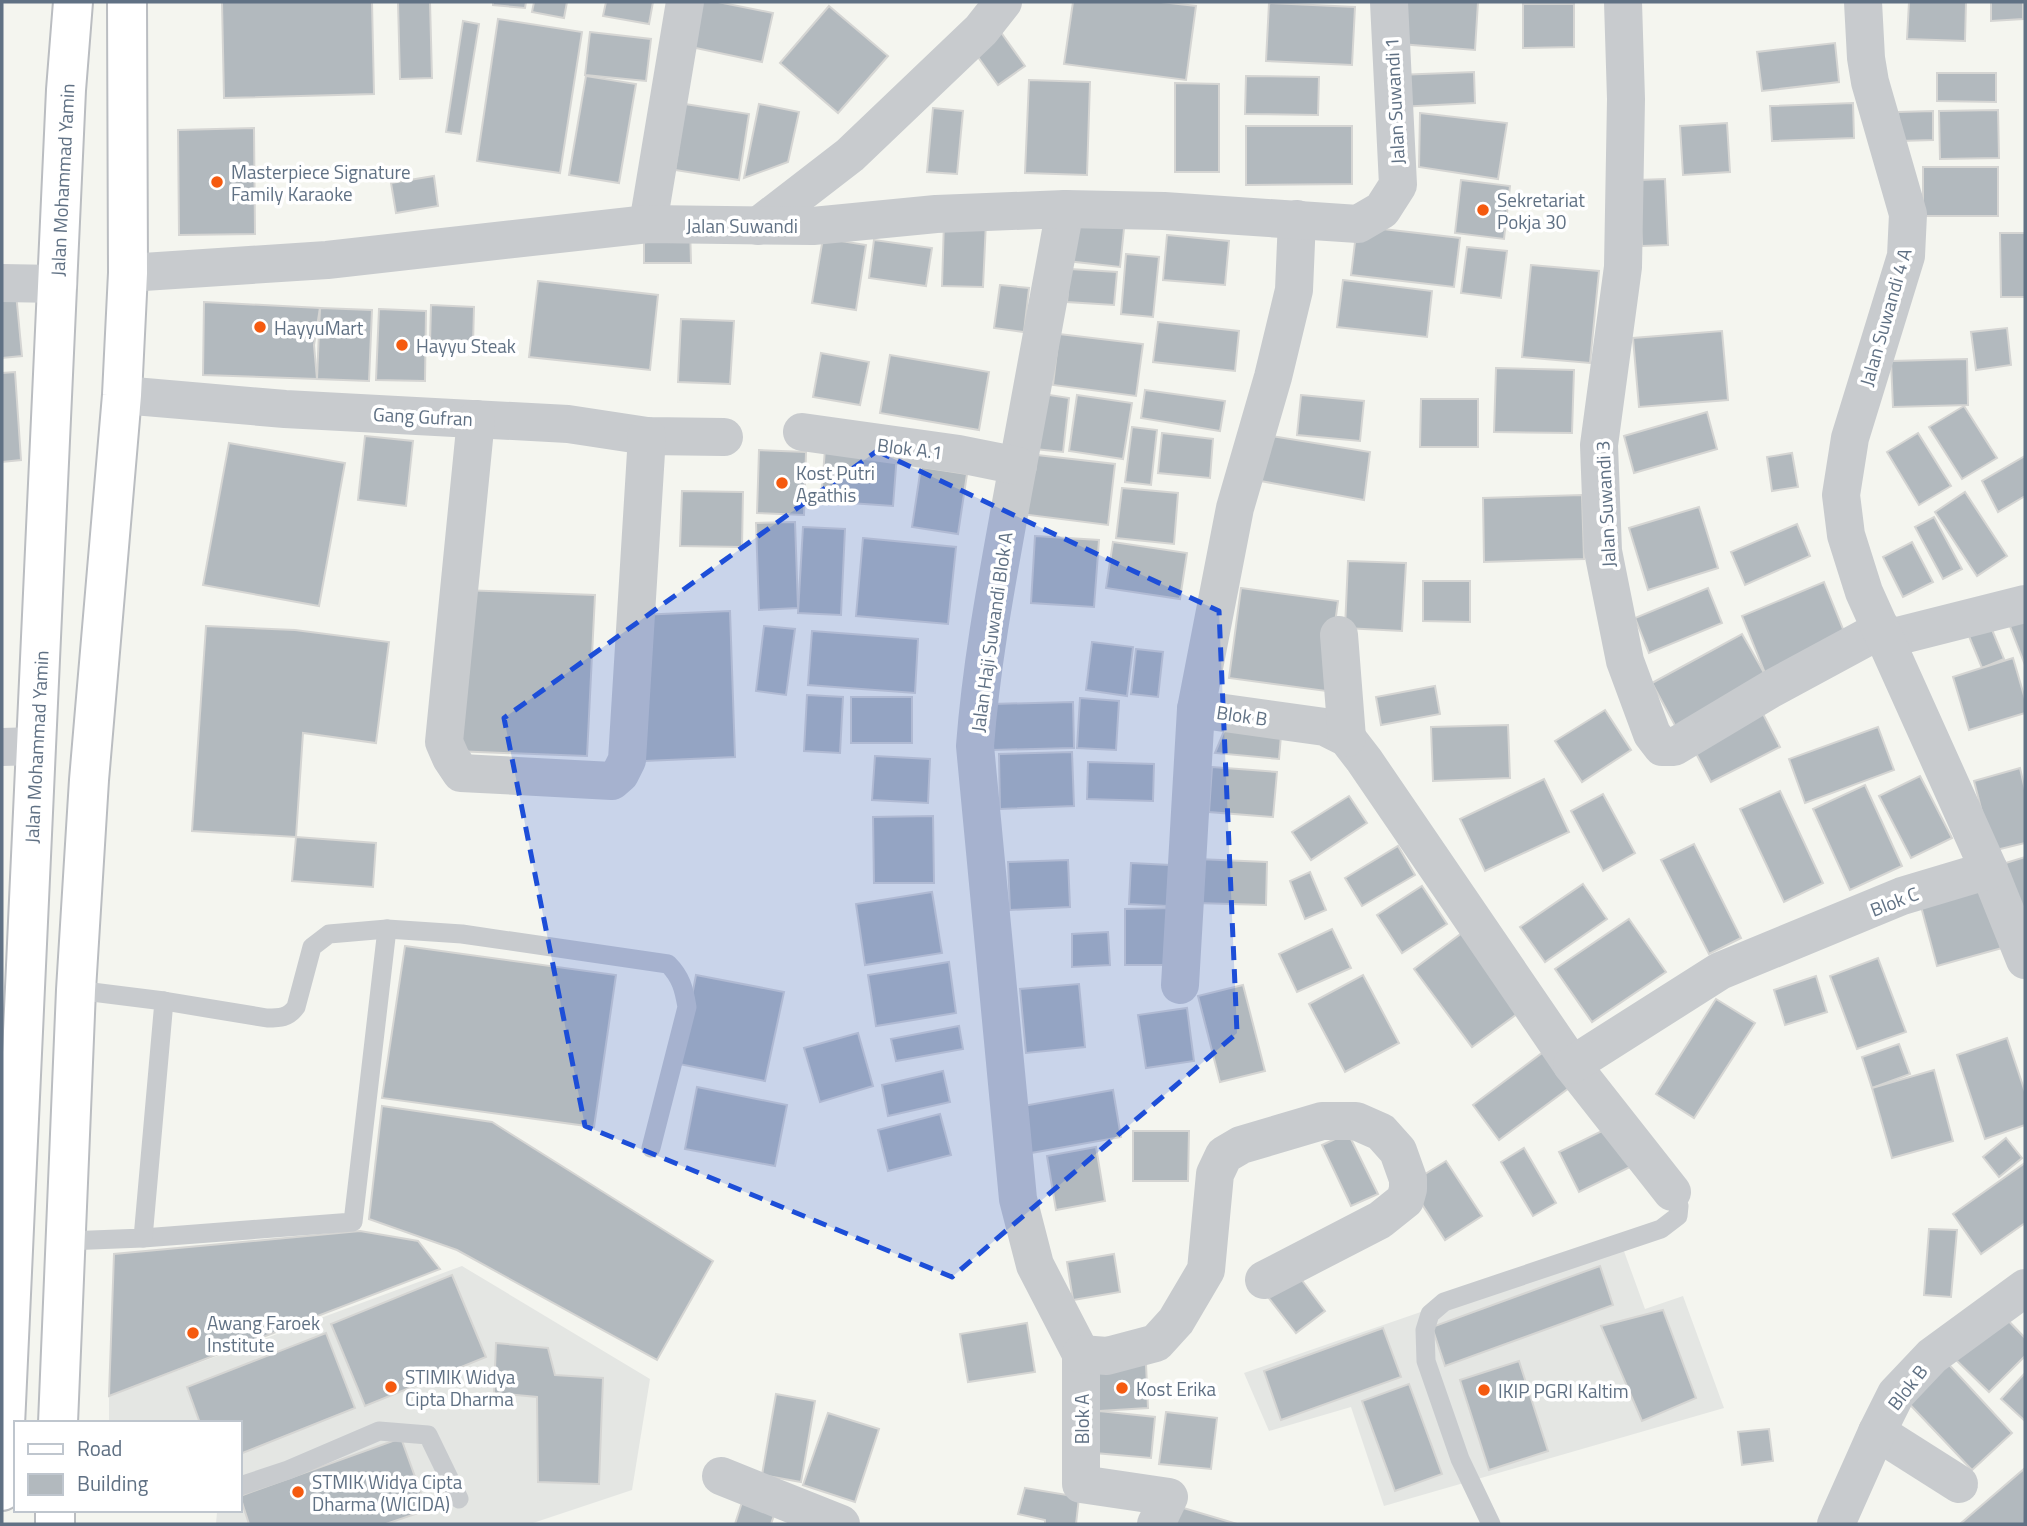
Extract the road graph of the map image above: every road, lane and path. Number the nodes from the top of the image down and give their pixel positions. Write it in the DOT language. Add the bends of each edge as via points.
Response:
graph roads {
  1 [pos="73,2"];
  2 [pos="127,2"];
  3 [pos="685,2"];
  4 [pos="1003,2"];
  5 [pos="1390,2"];
  6 [pos="1623,2"];
  7 [pos="1863,2"];
  8 [pos="1065,209"];
  9 [pos="1297,219"];
  10 [pos="648,224"];
  11 [pos="1358,224"];
  12 [pos="758,226"];
  13 [pos="128,272"];
  14 [pos="2,284"];
  15 [pos="58,284"];
  16 [pos="122,395"];
  17 [pos="476,419"];
  18 [pos="802,432"];
  19 [pos="648,436"];
  20 [pos="724,438"];
  21 [pos="1018,466"];
  22 [pos="2025,604"];
  23 [pos="1884,634"];
  24 [pos="1339,635"];
  25 [pos="1196,709"];
  26 [pos="1347,738"];
  27 [pos="19,746"];
  28 [pos="1989,870"];
  29 [pos="387,929"];
  30 [pos="2025,960"];
  31 [pos="1180,985"];
  32 [pos="76,990"];
  33 [pos="164,1001"];
  34 [pos="1572,1065"];
  35 [pos="18,1123"];
  36 [pos="71,1128"];
  37 [pos="651,1148"];
  38 [pos="1672,1192"];
  39 [pos="143,1238"];
  40 [pos="66,1241"];
  41 [pos="1264,1280"];
  42 [pos="2024,1293"];
  43 [pos="1081,1354"];
  44 [pos="58,1421"];
  45 [pos="1877,1432"];
  46 [pos="721,1476"];
  47 [pos="1959,1484"];
  48 [pos="242,1485"];
  49 [pos="2,1492"];
  50 [pos="459,1499"];
  51 [pos="841,1524"];
  52 [pos="1156,1524"];
  53 [pos="1491,1524"];
  54 [pos="1836,1524"];
  1 -- 15 [label="main road, Jalan Mohammad Yamin"];
  2 -- 13 [label="main road"];
  3 -- 10 [label="street"];
  4 -- 12 [label="street" via="981,30 850,155"];
  5 -- 11 [label="street, Jalan Suwandi 1" via="1398,185 1382,210"];
  6 -- 23 [label="street, Jalan Suwandi 3" via="1623,267 1600,445 1603,551 1625,661 1652,734 1662,747 1674,747 1771,690"];
  7 -- 23 [label="street, Jalan Suwandi 4 A" via="1870,82 1908,214 1906,257 1850,438 1841,495 1853,562"];
  8 -- 9 [label="street, Jalan Suwandi"];
  8 -- 12 [label="street, Jalan Suwandi"];
  8 -- 21 [label="street, Jalan Haji Suwandi Blok A"];
  9 -- 11 [label="street, Jalan Suwandi"];
  9 -- 25 [label="street, Blok B" via="1294,289 1235,508"];
  10 -- 12 [label="street, Jalan Suwandi"];
  10 -- 13 [label="street, Jalan Suwandi" via="327,260"];
  13 -- 16 [label="main road"];
  14 -- 15 [label="street"];
  15 -- 27 [label="main road, Jalan Mohammad Yamin"];
  16 -- 17 [label="street, Gang Gufran"];
  16 -- 32 [label="main road"];
  17 -- 19 [label="street, Gang Gufran" via="568,424"];
  17 -- 19 [label="street" via="444,742 461,773 612,781 620,774 627,760"];
  18 -- 21 [label="street, Blok A.1"];
  19 -- 20 [label="street, Gang Gufran"];
  21 -- 43 [label="street, Jalan Haji Suwandi Blok A" via="980,683 975,746 1018,1199 1035,1265"];
  22 -- 23 [label="street"];
  23 -- 28 [label="street"];
  24 -- 26 [label="street"];
  25 -- 26 [label="street, Blok B" via="1325,727"];
  25 -- 31 [label="street"];
  26 -- 34 [label="street"];
  27 -- 35 [label="main road, Jalan Mohammad Yamin"];
  28 -- 30 [label="street"];
  28 -- 34 [label="street, Blok C" via="1902,896 1720,971"];
  29 -- 33 [label="lane" via="329,934 312,947 296,1007 281,1018"];
  29 -- 37 [label="lane" via="462,934 668,964 681,980 687,1007"];
  29 -- 39 [label="lane" via="353,1222"];
  32 -- 33 [label="lane"];
  32 -- 36 [label="main road"];
  33 -- 39 [label="lane"];
  34 -- 38 [label="street"];
  35 -- 36 [label="main road"];
  35 -- 49 [label="main road, Jalan Mohammad Yamin"];
  36 -- 40 [label="main road"];
  38 -- 53 [label="lane" via="1678,1216 1661,1229 1444,1302 1430,1314 1425,1330 1426,1361 1460,1459"];
  39 -- 40 [label="lane"];
  40 -- 44 [label="main road"];
  41 -- 43 [label="street" via="1380,1220 1405,1200 1408,1189 1398,1151 1381,1132 1356,1121 1322,1121 1241,1145 1224,1155 1215,1174 1206,1270 1176,1321 1156,1343 1107,1356"];
  42 -- 45 [label="street, Blok B" via="1932,1356 1896,1394"];
  43 -- 52 [label="street, Blok A" via="1081,1484 1169,1497"];
  45 -- 47 [label="street"];
  45 -- 54 [label="street, Blok B"];
  46 -- 51 [label="street"];
  48 -- 50 [label="lane" via="379,1431 428,1435"];
}
